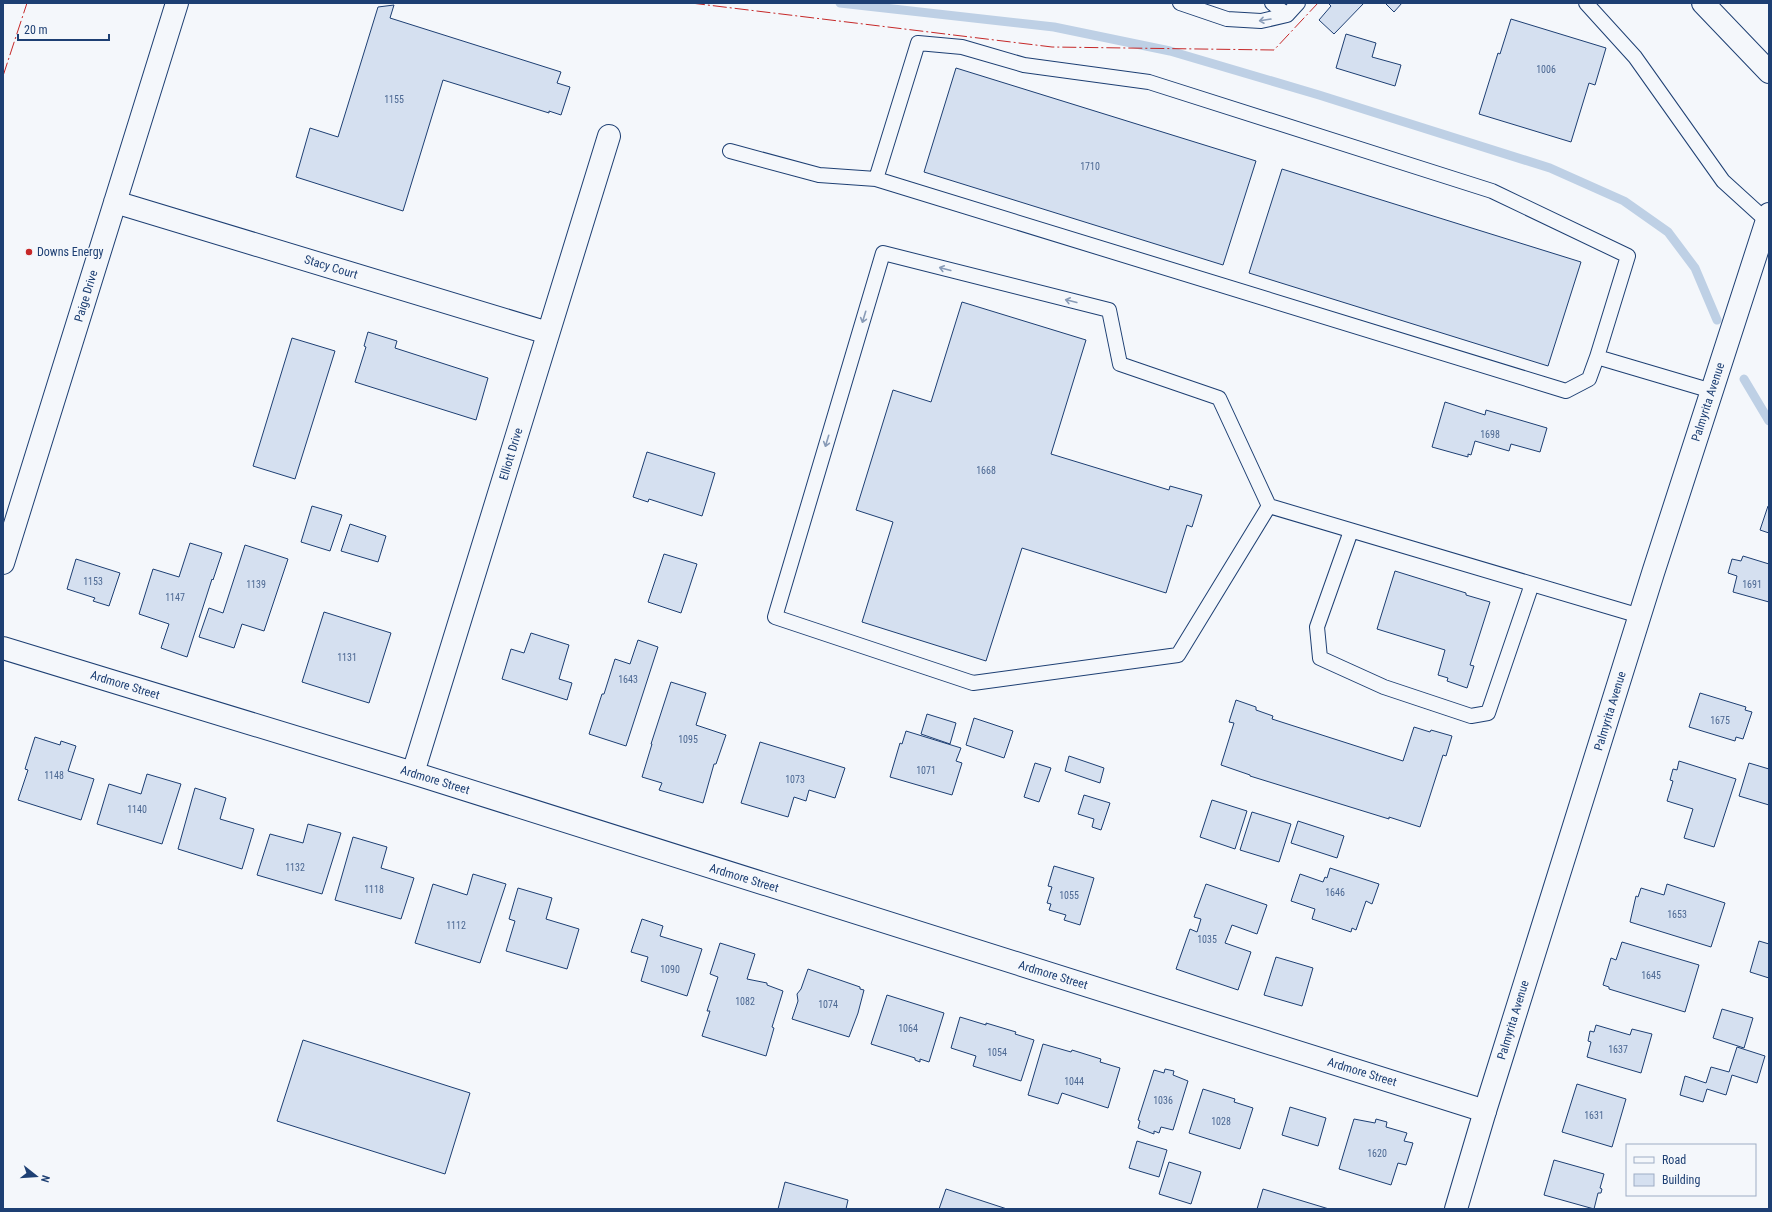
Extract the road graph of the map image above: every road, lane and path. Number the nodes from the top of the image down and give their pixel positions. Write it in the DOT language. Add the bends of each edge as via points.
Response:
graph roads {
  1 [pos="1180,3"];
  2 [pos="1272,3"];
  3 [pos="1298,3"];
  4 [pos="1586,3"];
  5 [pos="1703,3"];
  6 [pos="175,4"];
  7 [pos="1287,15"];
  8 [pos="1769,72"];
  9 [pos="609,136"];
  10 [pos="730,151"];
  11 [pos="876,179"];
  12 [pos="115,202"];
  13 [pos="1768,217"];
  14 [pos="548,333"];
  15 [pos="1597,357"];
  16 [pos="1712,390"];
  17 [pos="1269,506"];
  18 [pos="1351,531"];
  19 [pos="3,563"];
  20 [pos="1532,584"];
  21 [pos="1640,616"];
  22 [pos="3,648"];
  23 [pos="413,773"];
  24 [pos="1485,1111"];
  25 [pos="1456,1209"];
  7 -- 1 [label="lane, one-way" via="1261,21 1227,19"];
  2 -- 7 [label="lane"];
  3 -- 7 [label="lane"];
  4 -- 13 [label="lane" via="1635,57 1723,181"];
  5 -- 8 [label="street"];
  6 -- 12 [label="street, Paige Drive"];
  9 -- 14 [label="street, Elliott Drive"];
  10 -- 11 [label="lane" via="819,175"];
  11 -- 15 [label="lane" via="1566,391 1589,380"];
  11 -- 15 [label="lane" via="918,43 962,47 1024,65 1149,82 1492,191 1628,256"];
  12 -- 14 [label="street, Stacy Court"];
  12 -- 19 [label="street, Paige Drive"];
  13 -- 16 [label="street, Palmyrita Avenue"];
  14 -- 23 [label="street, Elliott Drive"];
  15 -- 16 [label="lane"];
  16 -- 21 [label="street, Palmyrita Avenue"];
  17 -- 17 [label="lane, one-way" via="1218,398 1120,364 1109,310 883,253 775,617 973,683 1178,655"];
  17 -- 18 [label="lane"];
  18 -- 20 [label="lane"];
  18 -- 20 [label="lane" via="1318,627 1320,658 1384,687 1471,716 1488,713"];
  20 -- 21 [label="lane"];
  21 -- 24 [label="street, Palmyrita Avenue"];
  22 -- 23 [label="street, Ardmore Street"];
  23 -- 24 [label="street, Ardmore Street"];
  24 -- 25 [label="street, Palmyrita Avenue"];
}
